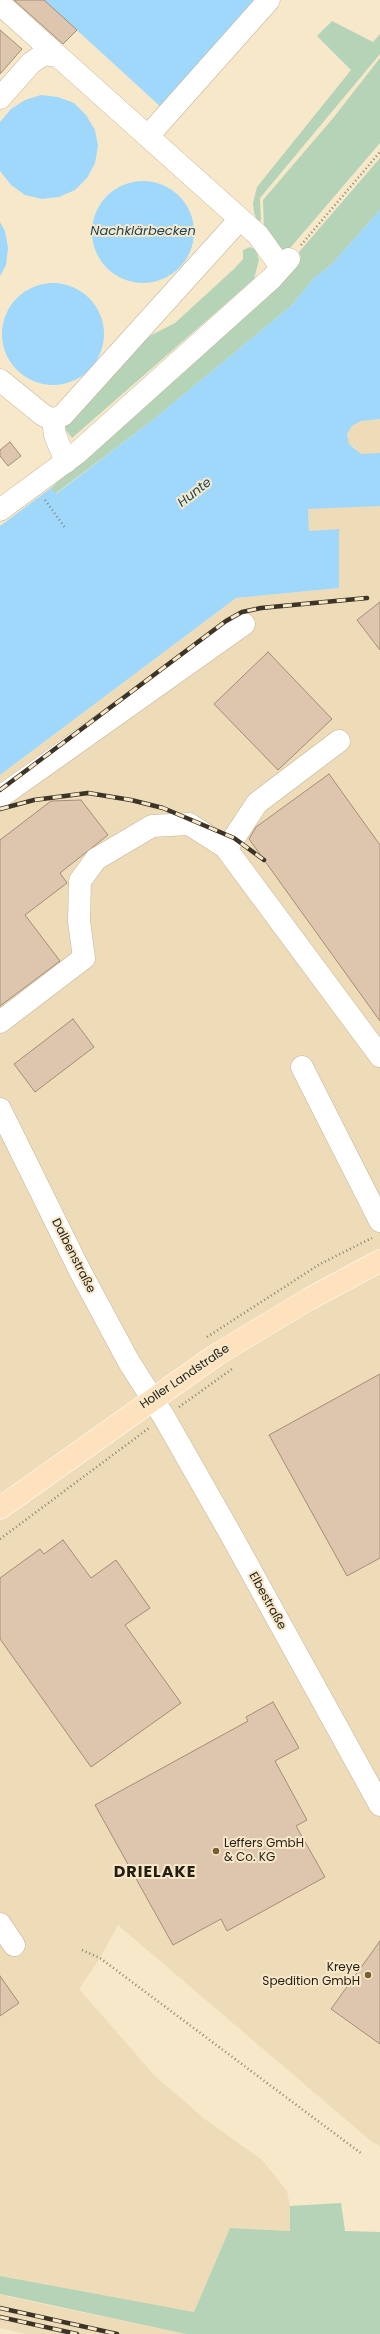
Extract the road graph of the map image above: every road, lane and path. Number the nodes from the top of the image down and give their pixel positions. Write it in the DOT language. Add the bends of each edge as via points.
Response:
graph roads {
  1 [pos="270,0"];
  2 [pos="0,4"];
  3 [pos="58,56"];
  4 [pos="0,98"];
  5 [pos="148,136"];
  6 [pos="380,152"];
  7 [pos="240,219"];
  8 [pos="285,263"];
  9 [pos="0,380"];
  10 [pos="53,420"];
  11 [pos="66,462"];
  12 [pos="41,495"];
  13 [pos="0,510"];
  14 [pos="66,528"];
  15 [pos="244,624"];
  16 [pos="339,742"];
  17 [pos="0,797"];
  18 [pos="225,847"];
  19 [pos="0,1022"];
  20 [pos="380,1056"];
  21 [pos="302,1067"];
  22 [pos="0,1109"];
  23 [pos="380,1221"];
  24 [pos="380,1261"];
  25 [pos="238,1365"];
  26 [pos="152,1398"];
  27 [pos="164,1417"];
  28 [pos="0,1508"];
  29 [pos="0,1539"];
  30 [pos="380,1805"];
  31 [pos="0,1924"];
  32 [pos="14,1945"];
  33 [pos="82,1950"];
  34 [pos="362,2154"];
  1 -- 5 [label="street"];
  2 -- 3 [label="street"];
  3 -- 4 [label="street" via="44,54 31,63"];
  3 -- 5 [label="street"];
  5 -- 7 [label="street"];
  6 -- 8 [label="path"];
  7 -- 8 [label="street"];
  7 -- 10 [label="street" via="63,415"];
  8 -- 11 [label="street" via="272,278"];
  9 -- 10 [label="street" via="43,415"];
  10 -- 11 [label="street" via="55,435"];
  11 -- 13 [label="street"];
  12 -- 14 [label="path"];
  15 -- 17 [label="street"];
  16 -- 18 [label="street" via="257,804"];
  18 -- 19 [label="street" via="188,824 152,826 96,859 80,881 78,921 84,958"];
  18 -- 20 [label="street"];
  21 -- 23 [label="street"];
  22 -- 26 [label="street, Dalbenstraße" via="80,1271 129,1362"];
  24 -- 26 [label="main road, Holler Landstraße" via="216,1355"];
  25 -- 27 [label="path"];
  26 -- 27 [label="street, Elbestraße"];
  26 -- 28 [label="main road, Holler Landstraße"];
  27 -- 29 [label="path"];
  27 -- 30 [label="street, Elbestraße"];
  31 -- 32 [label="street"];
  33 -- 34 [label="path" via="100,1958"];
}
